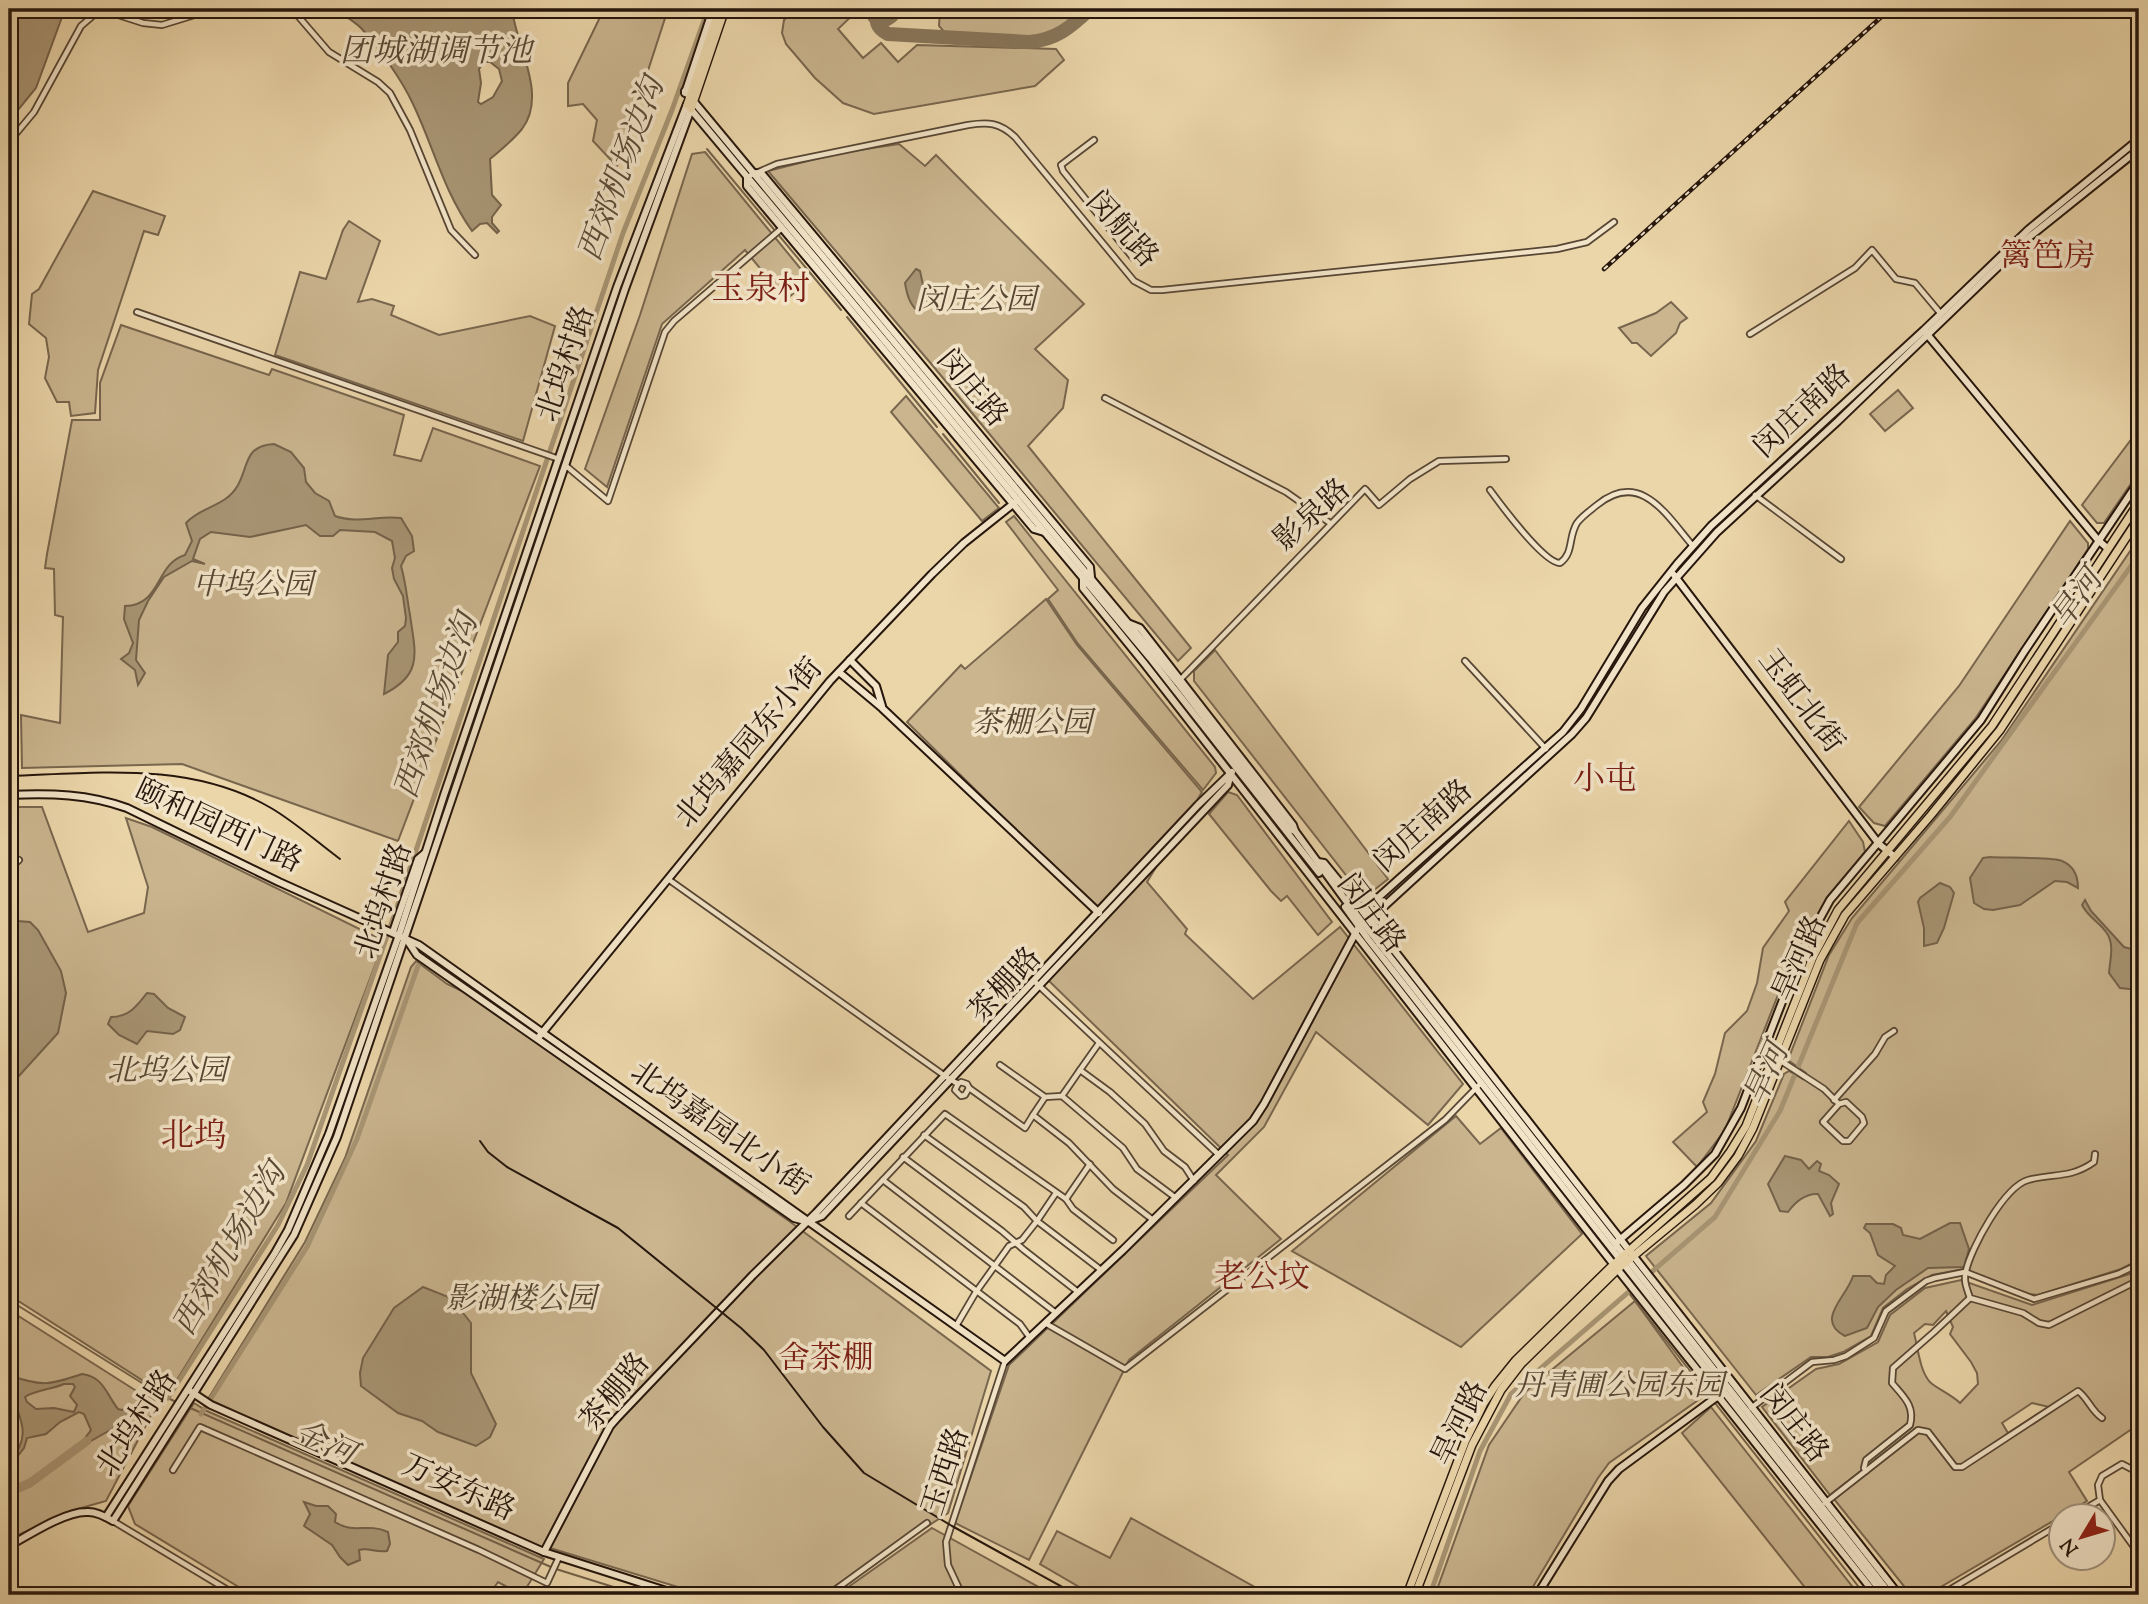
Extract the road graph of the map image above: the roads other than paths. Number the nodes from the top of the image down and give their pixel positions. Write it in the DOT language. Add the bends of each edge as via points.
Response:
graph roads {
  1 [pos="214,9"];
  2 [pos="292,9"];
  3 [pos="713,9"];
  4 [pos="719,9"];
  5 [pos="725,9"];
  6 [pos="2134,9"];
  7 [pos="2139,16"];
  8 [pos="689,100"];
  9 [pos="2139,139"];
  10 [pos="1094,140"];
  11 [pos="9,142"];
  12 [pos="2139,149"];
  13 [pos="750,175"];
  14 [pos="1614,222"];
  15 [pos="778,231"];
  16 [pos="1152,244"];
  17 [pos="475,256"];
  18 [pos="137,312"];
  19 [pos="1941,314"];
  20 [pos="1926,332"];
  21 [pos="1750,334"];
  22 [pos="918,376"];
  23 [pos="1105,398"];
  24 [pos="559,459"];
  25 [pos="1506,459"];
  26 [pos="565,465"];
  27 [pos="2139,481"];
  28 [pos="1490,490"];
  29 [pos="1753,493"];
  30 [pos="1016,502"];
  31 [pos="2139,502"];
  32 [pos="2137,515"];
  33 [pos="1330,523"];
  34 [pos="2098,540"];
  35 [pos="1693,546"];
  36 [pos="2107,548"];
  37 [pos="1841,559"];
  38 [pos="1674,575"];
  39 [pos="1087,578"];
  40 [pos="2083,584"];
  41 [pos="2091,589"];
  42 [pos="850,660"];
  43 [pos="1465,662"];
  44 [pos="839,672"];
  45 [pos="1180,680"];
  46 [pos="882,708"];
  47 [pos="1545,749"];
  48 [pos="1551,755"];
  49 [pos="1236,768"];
  50 [pos="9,795"];
  51 [pos="1294,828"];
  52 [pos="1879,844"];
  53 [pos="1887,850"];
  54 [pos="426,851"];
  55 [pos="1895,856"];
  56 [pos="19,860"];
  57 [pos="9,869"];
  58 [pos="667,879"];
  59 [pos="1850,902"];
  60 [pos="1100,915"];
  61 [pos="1363,919"];
  62 [pos="1356,933"];
  63 [pos="399,935"];
  64 [pos="1036,983"];
  65 [pos="1894,1031"];
  66 [pos="540,1036"];
  67 [pos="1099,1043"];
  68 [pos="1784,1062"];
  69 [pos="1000,1065"];
  70 [pos="1080,1070"];
  71 [pos="947,1077"];
  72 [pos="958,1084"];
  73 [pos="1478,1086"];
  74 [pos="970,1088"];
  75 [pos="1062,1096"];
  76 [pos="1045,1097"];
  77 [pos="1836,1102"];
  78 [pos="1033,1115"];
  79 [pos="924,1135"];
  80 [pos="2095,1154"];
  81 [pos="1219,1156"];
  82 [pos="903,1157"];
  83 [pos="1090,1164"];
  84 [pos="1554,1176"];
  85 [pos="883,1180"];
  86 [pos="1194,1181"];
  87 [pos="1556,1191"];
  88 [pos="1056,1193"];
  89 [pos="1176,1198"];
  90 [pos="1066,1199"];
  91 [pos="861,1203"];
  92 [pos="849,1216"];
  93 [pos="1153,1220"];
  94 [pos="1037,1221"];
  95 [pos="807,1222"];
  96 [pos="1113,1240"];
  97 [pos="1618,1241"];
  98 [pos="1016,1243"];
  99 [pos="1624,1259"];
  100 [pos="2139,1264"];
  101 [pos="994,1266"];
  102 [pos="1101,1270"];
  103 [pos="1633,1271"];
  104 [pos="1965,1272"];
  105 [pos="2139,1280"];
  106 [pos="1645,1285"];
  107 [pos="976,1292"];
  108 [pos="1078,1292"];
  109 [pos="1970,1298"];
  110 [pos="1056,1313"];
  111 [pos="1045,1323"];
  112 [pos="956,1326"];
  113 [pos="1030,1338"];
  114 [pos="1005,1361"];
  115 [pos="191,1392"];
  116 [pos="1717,1397"];
  117 [pos="1750,1409"];
  118 [pos="179,1410"];
  119 [pos="2102,1418"];
  120 [pos="173,1470"];
  121 [pos="1866,1471"];
  122 [pos="2139,1473"];
  123 [pos="2100,1500"];
  124 [pos="2097,1502"];
  125 [pos="1824,1504"];
  126 [pos="106,1517"];
  127 [pos="113,1521"];
  128 [pos="927,1523"];
  129 [pos="2046,1532"];
  130 [pos="9,1546"];
  131 [pos="544,1552"];
  132 [pos="2139,1554"];
  133 [pos="559,1557"];
  134 [pos="236,1595"];
  135 [pos="678,1595"];
  136 [pos="828,1595"];
  137 [pos="962,1595"];
  138 [pos="1407,1595"];
  139 [pos="1415,1595"];
  140 [pos="1537,1595"];
  141 [pos="1875,1595"];
  142 [pos="1884,1595"];
  143 [pos="1891,1595"];
  144 [pos="1899,1595"];
  145 [pos="1941,1595"];
  1 -- 11 [label="street" via="162,24 95,14 81,26 34,111"];
  2 -- 17 [label="street" via="329,52 390,93 451,230"];
  3 -- 8 [label="street, 北坞村路"];
  4 -- 8 [label="main road, 北坞村路"];
  5 -- 8 [label="main road, 北坞村路"];
  6 -- 7 [label="street"];
  8 -- 13 [label="street, 闵庄路"];
  8 -- 24 [label="street, 北坞村路" via="617,287"];
  8 -- 26 [label="street, 北坞村路"];
  9 -- 19 [label="street, 闵庄南路" via="2029,229"];
  10 -- 16 [label="street" via="1061,165 1063,171 1133,258"];
  12 -- 20 [label="street, 闵庄南路" via="2046,222"];
  13 -- 14 [label="street, 闵航路" via="831,152 994,122 1014,137 1124,271 1151,290 1557,249 1587,242"];
  13 -- 15 [label="street, 闵庄路" via="747,186"];
  13 -- 22 [label="street, 闵庄路"];
  13 -- 22 [label="street, 闵庄路" via="762,174"];
  15 -- 22 [label="street, 闵庄路"];
  15 -- 26 [label="street" via="665,332 608,501"];
  18 -- 24 [label="street"];
  19 -- 20 [label="street, 闵庄南路"];
  19 -- 21 [label="street" via="1915,283 1896,279 1872,250 1856,268"];
  20 -- 29 [label="street, 闵庄南路"];
  20 -- 34 [label="street"];
  22 -- 30 [label="street, 闵庄路"];
  22 -- 39 [label="street, 闵庄路" via="1090,567"];
  23 -- 33 [label="street" via="1286,492"];
  24 -- 54 [label="street, 北坞村路"];
  25 -- 33 [label="street, 影泉路" via="1439,461 1379,505 1365,489"];
  26 -- 63 [label="street, 北坞村路"];
  27 -- 34 [label="street, 旱河路"];
  28 -- 35 [label="street" via="1516,525 1556,564 1568,555 1582,518 1606,498 1626,493 1647,495"];
  29 -- 35 [label="street, 闵庄南路"];
  29 -- 37 [label="street"];
  29 -- 38 [label="street, 闵庄南路"];
  30 -- 39 [label="street, 闵庄路"];
  30 -- 42 [label="street, 北坞嘉园东小街" via="932,573"];
  31 -- 32 [label="main road, 旱河路"];
  32 -- 36 [label="main road, 旱河路"];
  32 -- 41 [label="main road, 旱河路"];
  33 -- 45 [label="street, 影泉路"];
  34 -- 36 [label="street"];
  34 -- 52 [label="street, 旱河路" via="1981,720"];
  35 -- 38 [label="street, 闵庄南路" via="1676,564"];
  36 -- 40 [label="main road, 旱河路"];
  38 -- 47 [label="street, 闵庄南路" via="1642,608 1581,709"];
  38 -- 48 [label="street, 闵庄南路" via="1586,718"];
  38 -- 52 [label="street, 玉虹北街"];
  39 -- 45 [label="street, 闵庄路"];
  39 -- 49 [label="street, 闵庄路" via="1083,588"];
  40 -- 41 [label="street"];
  40 -- 53 [label="main road, 旱河路" via="1992,726"];
  41 -- 55 [label="main road, 旱河路" via="2000,730"];
  42 -- 44 [label="street, 北坞嘉园东小街"];
  42 -- 46 [label="street" via="876,686"];
  43 -- 47 [label="street"];
  44 -- 46 [label="street"];
  44 -- 58 [label="street, 北坞嘉园东小街"];
  45 -- 49 [label="street, 闵庄路"];
  45 -- 51 [label="street, 闵庄路"];
  46 -- 60 [label="street"];
  47 -- 48 [label="street"];
  47 -- 61 [label="street, 闵庄南路" via="1371,904"];
  48 -- 61 [label="street, 闵庄南路" via="1380,910"];
  49 -- 51 [label="street, 闵庄路" via="1289,828"];
  49 -- 60 [label="street, 茶棚路" via="1228,785"];
  49 -- 61 [label="street, 闵庄路"];
  49 -- 62 [label="street, 闵庄路"];
  50 -- 63 [label="street, 颐和园西门路" via="63,793 120,805"];
  51 -- 61 [label="street, 闵庄路" via="1321,863 1318,866"];
  52 -- 53 [label="street, 玉虹北街"];
  52 -- 97 [label="street, 旱河路" via="1830,900 1814,927 1727,1137 1702,1169"];
  53 -- 55 [label="street, 玉虹北街"];
  53 -- 59 [label="main road, 旱河路"];
  54 -- 63 [label="street, 北坞村路"];
  54 -- 63 [label="street, 北坞村路" via="418,859"];
  55 -- 59 [label="main road, 旱河路"];
  56 -- 57 [label="street"];
  58 -- 66 [label="street, 北坞嘉园东小街"];
  58 -- 71 [label="street"];
  59 -- 68 [label="main road, 旱河路" via="1820,960"];
  59 -- 99 [label="main road, 旱河路" via="1825,932 1746,1125 1730,1152 1711,1178"];
  60 -- 64 [label="street, 茶棚路"];
  61 -- 62 [label="street"];
  61 -- 73 [label="street, 闵庄路" via="1368,939"];
  61 -- 97 [label="street, 闵庄路"];
  62 -- 73 [label="street, 闵庄路"];
  62 -- 81 [label="street" via="1264,1104"];
  63 -- 66 [label="street, 北坞嘉园北小街" via="417,955"];
  63 -- 115 [label="street, 北坞村路" via="337,1137 310,1202 280,1257"];
  64 -- 67 [label="street"];
  64 -- 71 [label="street, 茶棚路"];
  65 -- 77 [label="street"];
  66 -- 95 [label="street, 北坞嘉园北小街" via="794,1218"];
  67 -- 70 [label="street"];
  67 -- 81 [label="street"];
  68 -- 77 [label="street"];
  68 -- 99 [label="main road, 旱河路" via="1754,1128 1718,1183"];
  69 -- 76 [label="street"];
  70 -- 75 [label="street"];
  70 -- 86 [label="street" via="1145,1124"];
  71 -- 72 [label="street"];
  71 -- 95 [label="street, 茶棚路" via="822,1216"];
  72 -- 74 [label="street" via="964,1082"];
  72 -- 74 [label="street" via="955,1090 961,1096"];
  73 -- 84 [label="street, 闵庄路"];
  73 -- 87 [label="street, 闵庄路"];
  73 -- 111 [label="street" via="1445,1120 1125,1369"];
  74 -- 78 [label="street" via="1024,1128"];
  75 -- 76 [label="street"];
  75 -- 89 [label="street" via="1123,1148 1137,1169"];
  76 -- 78 [label="street"];
  77 -- 77 [label="street" via="1823,1122 1843,1142 1849,1141 1864,1123 1846,1102"];
  78 -- 83 [label="street"];
  79 -- 82 [label="street"];
  79 -- 88 [label="street" via="945,1114 950,1116"];
  79 -- 94 [label="street"];
  80 -- 104 [label="street" via="2094,1162 2079,1171 2027,1180 2015,1187 1988,1220"];
  81 -- 86 [label="street"];
  82 -- 85 [label="street"];
  82 -- 98 [label="street"];
  83 -- 90 [label="street"];
  83 -- 93 [label="street"];
  84 -- 87 [label="street"];
  84 -- 99 [label="street, 闵庄路"];
  85 -- 91 [label="street"];
  85 -- 101 [label="street"];
  86 -- 89 [label="street"];
  87 -- 99 [label="street, 闵庄路"];
  88 -- 90 [label="street"];
  88 -- 94 [label="street"];
  89 -- 93 [label="street"];
  90 -- 96 [label="street"];
  91 -- 92 [label="street"];
  91 -- 107 [label="street"];
  93 -- 102 [label="street"];
  94 -- 98 [label="street"];
  94 -- 102 [label="street"];
  95 -- 112 [label="street, 北坞嘉园北小街"];
  95 -- 131 [label="street, 茶棚路" via="610,1426"];
  97 -- 99 [label="street"];
  97 -- 99 [label="street, 闵庄路"];
  98 -- 101 [label="street"];
  98 -- 108 [label="street"];
  99 -- 103 [label="street, 闵庄路"];
  99 -- 103 [label="street, 闵庄路"];
  99 -- 138 [label="main road, 旱河路" via="1516,1360 1484,1403"];
  99 -- 139 [label="main road, 旱河路" via="1521,1364 1490,1406"];
  100 -- 104 [label="street" via="2034,1300"];
  101 -- 107 [label="street"];
  101 -- 110 [label="street"];
  102 -- 108 [label="street"];
  103 -- 106 [label="street"];
  103 -- 106 [label="street"];
  104 -- 109 [label="street"];
  104 -- 117 [label="street" via="1926,1282 1886,1311 1874,1338 1846,1356 1812,1362"];
  105 -- 109 [label="street" via="2049,1325"];
  106 -- 116 [label="street, 闵庄路"];
  106 -- 117 [label="street, 闵庄路"];
  107 -- 112 [label="street"];
  107 -- 113 [label="street" via="1020,1324"];
  108 -- 110 [label="street"];
  109 -- 121 [label="street" via="1893,1368 1892,1383 1911,1406 1910,1425 1866,1460"];
  110 -- 111 [label="street"];
  111 -- 113 [label="street"];
  112 -- 114 [label="street, 北坞嘉园北小街"];
  113 -- 114 [label="street"];
  114 -- 137 [label="street, 玉西路" via="946,1542 948,1565"];
  115 -- 118 [label="street, 北坞村路"];
  115 -- 131 [label="street, 万安东路" via="211,1405"];
  116 -- 117 [label="street"];
  116 -- 140 [label="street" via="1614,1475"];
  116 -- 141 [label="street, 闵庄路"];
  116 -- 142 [label="street, 闵庄路"];
  117 -- 125 [label="street, 闵庄路"];
  118 -- 126 [label="street, 北坞村路"];
  118 -- 127 [label="street, 北坞村路"];
  119 -- 121 [label="street" via="2078,1391 1962,1467 1955,1467 1924,1430 1918,1430"];
  120 -- 133 [label="street" via="200,1427 547,1583"];
  121 -- 125 [label="street"];
  122 -- 123 [label="street" via="2122,1464 2105,1473 2098,1485"];
  123 -- 124 [label="street"];
  123 -- 132 [label="street"];
  125 -- 143 [label="street, 闵庄路"];
  125 -- 144 [label="street, 闵庄路"];
  126 -- 127 [label="street"];
  126 -- 130 [label="street" via="73,1514"];
  127 -- 134 [label="street"];
  128 -- 136 [label="street"];
  129 -- 145 [label="street"];
  131 -- 133 [label="street, 万安东路"];
  133 -- 135 [label="street, 万安东路"];
}
